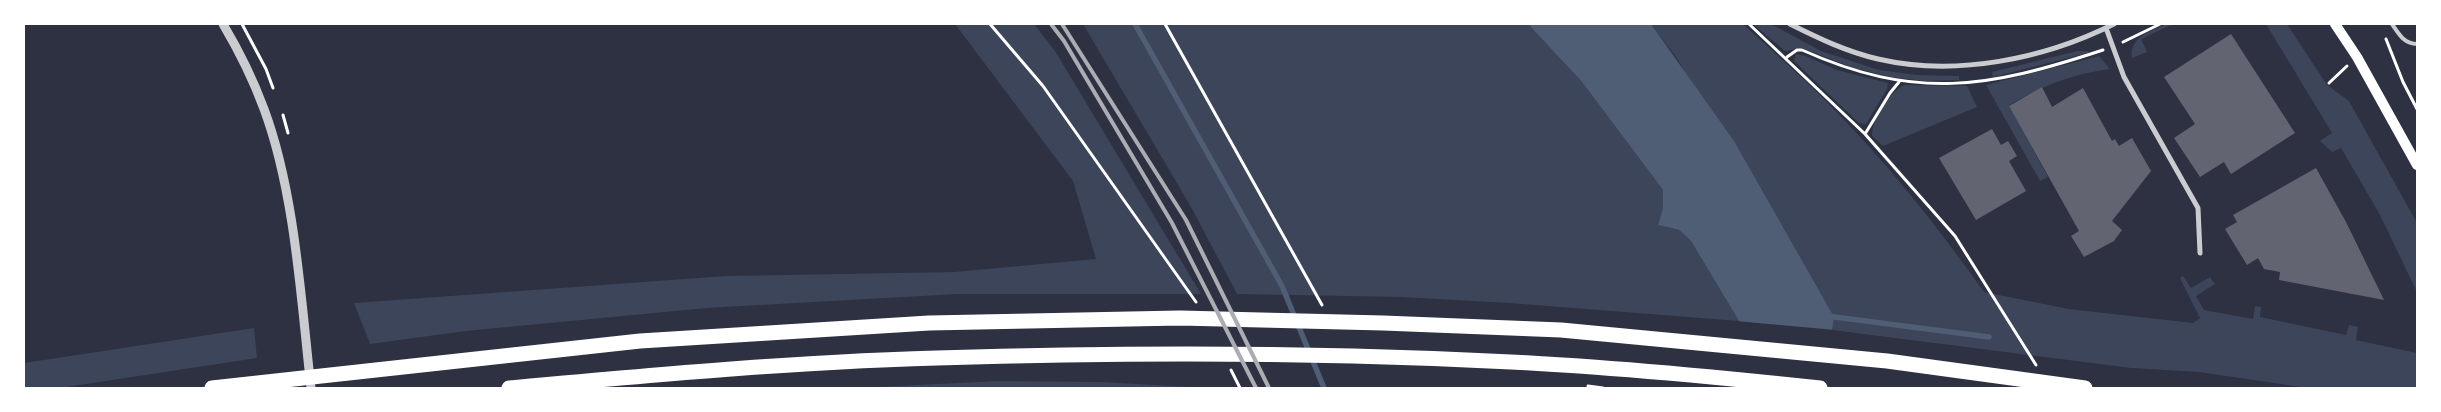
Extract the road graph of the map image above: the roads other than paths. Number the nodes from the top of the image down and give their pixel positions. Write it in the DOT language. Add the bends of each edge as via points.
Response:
graph roads {
  1 [pos="223,24"];
  2 [pos="1790,24"];
  3 [pos="2114,24"];
  4 [pos="2335,24"];
  5 [pos="2392,24"];
  6 [pos="2106,28"];
  7 [pos="2417,44"];
  8 [pos="2417,165"];
  9 [pos="2200,253"];
  10 [pos="212,388"];
  11 [pos="311,388"];
  12 [pos="509,388"];
  13 [pos="1820,388"];
  14 [pos="2085,388"];
  1 -- 11 [label="street" via="254,84 275,145 291,226"];
  2 -- 6 [label="street" via="1824,41 1878,59 1925,66 2008,60 2054,48"];
  3 -- 6 [label="street"];
  4 -- 8 [label="main road"];
  5 -- 7 [label="lane" via="2401,38"];
  6 -- 9 [label="street" via="2124,77 2198,208"];
  10 -- 14 [label="highway" via="640,341 929,323 1180,318 1561,330 1887,361"];
  12 -- 13 [label="highway" via="668,373 934,358 1196,354 1513,362"];
}
